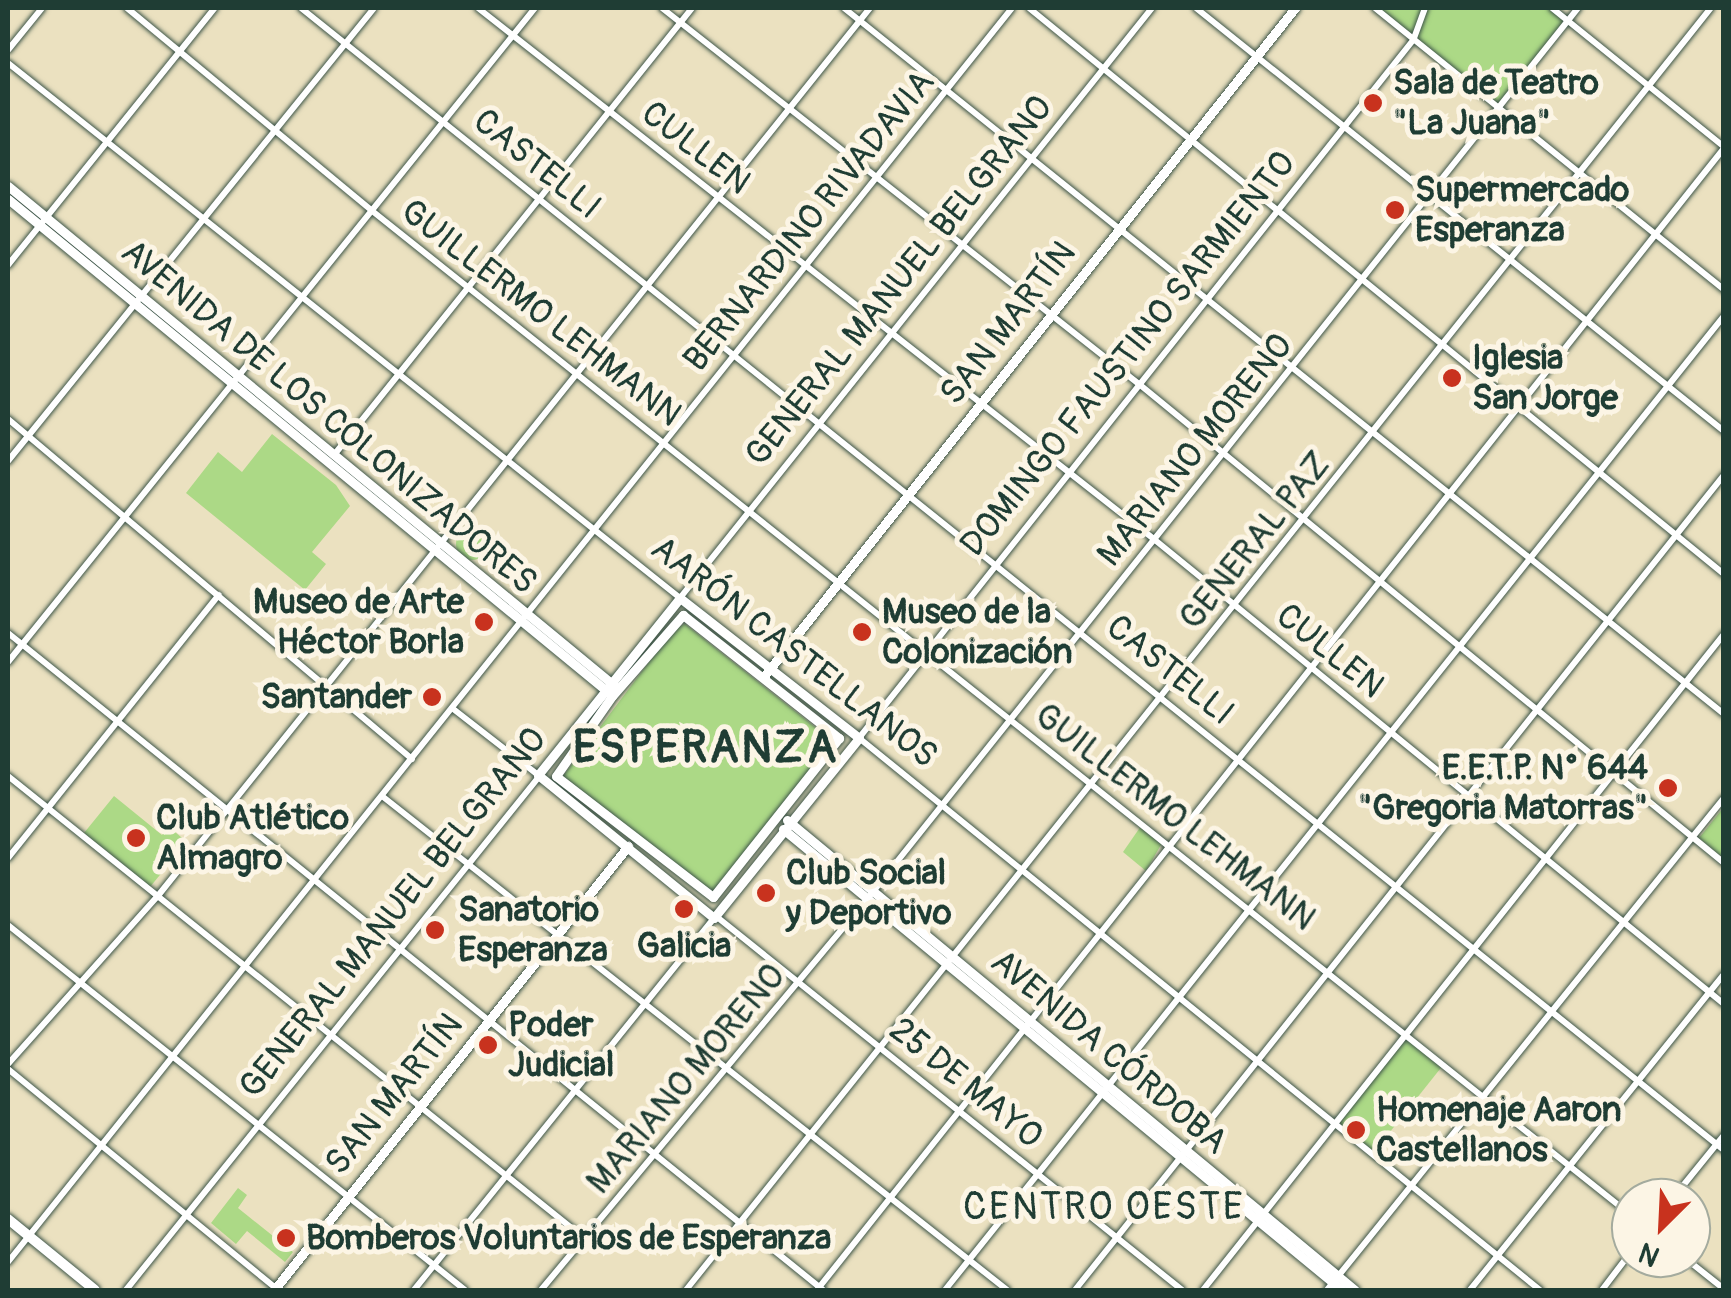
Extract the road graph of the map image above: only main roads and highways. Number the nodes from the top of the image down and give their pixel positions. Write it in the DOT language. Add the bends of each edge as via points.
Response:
graph roads {
  1 [pos="1295,8"];
  2 [pos="9,192"];
  3 [pos="680,598"];
  4 [pos="692,617"];
  5 [pos="768,671"];
  6 [pos="611,689"];
  7 [pos="859,738"];
  8 [pos="837,749"];
  9 [pos="556,771"];
  10 [pos="538,777"];
  11 [pos="784,824"];
  12 [pos="629,844"];
  13 [pos="704,896"];
  14 [pos="715,918"];
  15 [pos="8,1220"];
  16 [pos="1333,1283"];
  17 [pos="95,1290"];
  18 [pos="276,1290"];
  19 [pos="1342,1290"];
  20 [pos="1355,1290"];
  1 -- 5 [label="main road, SAN MARTÍN"];
  2 -- 6 [label="main road, AVENIDA DE LOS COLONIZADORES"];
  3 -- 5 [label="main road, AARÓN CASTELLANOS"];
  3 -- 6 [label="main road, GENERAL MANUEL BELGRANO"];
  4 -- 5 [label="main road, AARÓN CASTELLANOS"];
  4 -- 6 [label="main road, GENERAL MANUEL BELGRANO" via="675,618"];
  5 -- 7 [label="main road, AARÓN CASTELLANOS"];
  5 -- 8 [label="main road, AARÓN CASTELLANOS" via="833,729"];
  6 -- 9 [label="main road, GENERAL MANUEL BELGRANO"];
  6 -- 10 [label="main road, GENERAL MANUEL BELGRANO"];
  7 -- 11 [label="main road, DOMINGO FAUSTINO SARMIENTO"];
  8 -- 11 [label="main road, DOMINGO FAUSTINO SARMIENTO"];
  9 -- 12 [label="main road, 25 DE MAYO" via="560,784"];
  10 -- 12 [label="main road, 25 DE MAYO"];
  11 -- 13 [label="main road, DOMINGO FAUSTINO SARMIENTO" via="721,894"];
  11 -- 14 [label="main road, DOMINGO FAUSTINO SARMIENTO"];
  11 -- 16 [label="main road, AVENIDA CÓRDOBA"];
  12 -- 13 [label="main road, 25 DE MAYO"];
  12 -- 14 [label="main road, 25 DE MAYO"];
  12 -- 18 [label="main road, SAN MARTÍN"];
  15 -- 17 [label="main road"];
  16 -- 19 [label="main road, AVENIDA CÓRDOBA"];
  16 -- 20 [label="main road, AVENIDA CÓRDOBA"];
}
